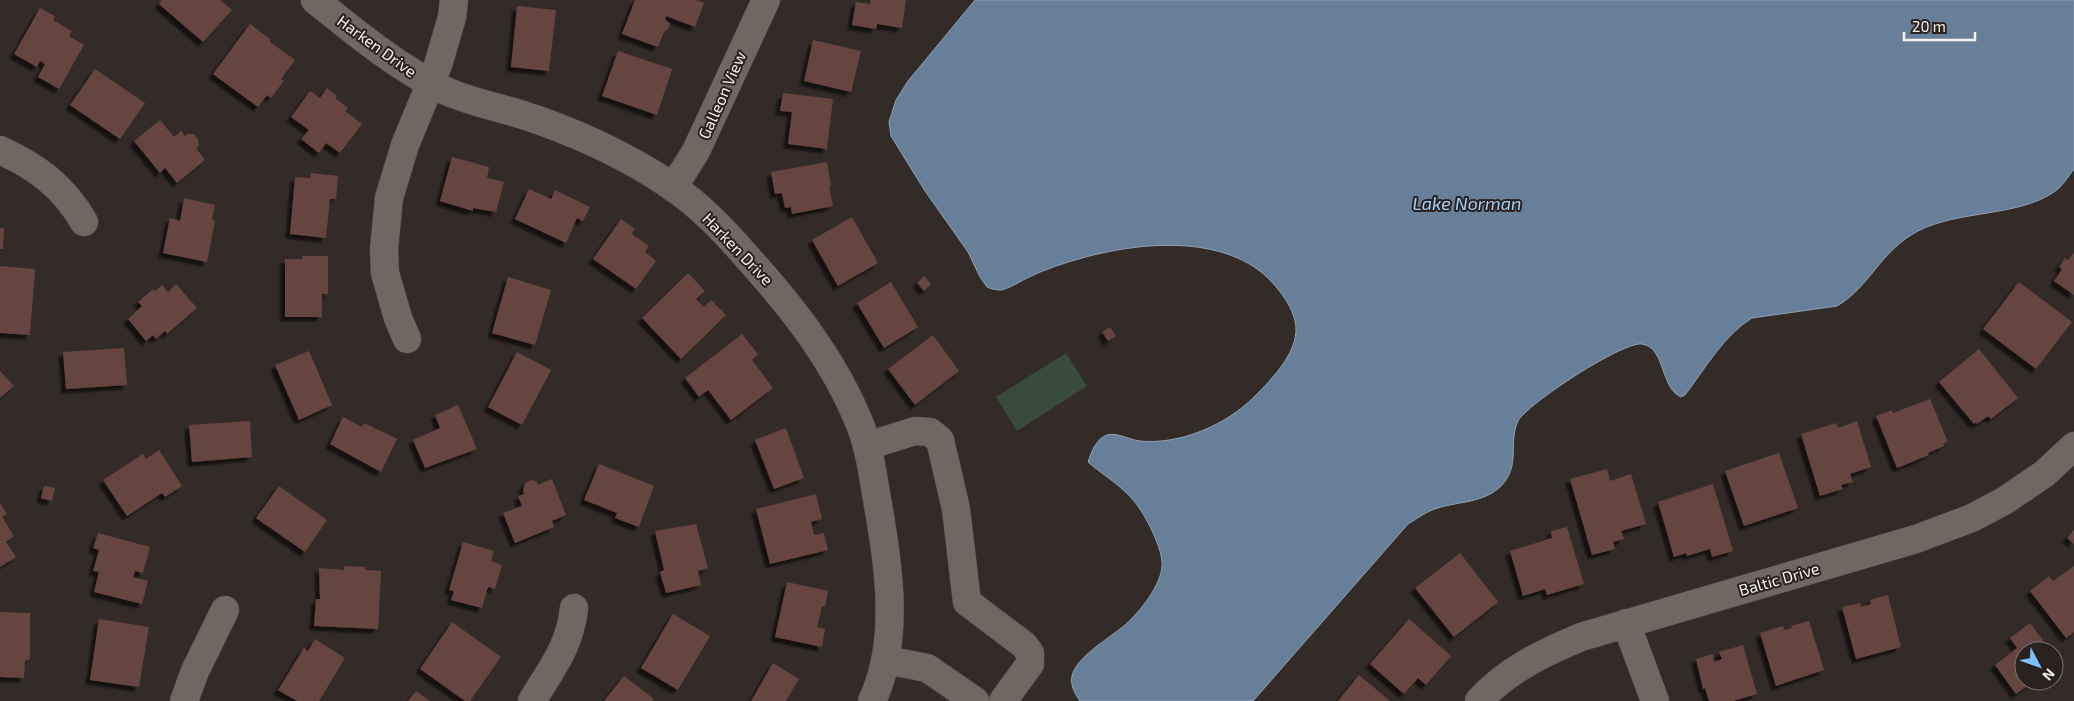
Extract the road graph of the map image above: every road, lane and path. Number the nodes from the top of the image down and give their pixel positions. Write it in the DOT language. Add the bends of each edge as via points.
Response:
graph roads {
  1 [pos="315,0"];
  2 [pos="454,0"];
  3 [pos="766,0"];
  4 [pos="431,82"];
  5 [pos="0,150"];
  6 [pos="672,186"];
  7 [pos="84,222"];
  8 [pos="407,339"];
  9 [pos="867,446"];
  10 [pos="2074,446"];
  11 [pos="574,608"];
  12 [pos="225,610"];
  13 [pos="1626,623"];
  14 [pos="886,660"];
  15 [pos="184,701"];
  16 [pos="532,701"];
  17 [pos="872,701"];
  18 [pos="975,701"];
  19 [pos="1003,701"];
  20 [pos="1479,701"];
  21 [pos="1656,701"];
  1 -- 4 [label="street, Harken Drive" via="369,44"];
  2 -- 4 [label="street"];
  3 -- 6 [label="street, Galleon View" via="696,151"];
  4 -- 6 [label="street, Harken Drive" via="469,100 532,118 598,144"];
  4 -- 8 [label="street" via="405,145 389,198 386,224 384,273"];
  5 -- 7 [label="street" via="49,177"];
  6 -- 9 [label="street, Harken Drive" via="723,230 785,300 838,381 859,421"];
  9 -- 14 [label="street, Harken Drive" via="886,546 890,622"];
  9 -- 19 [label="street" via="915,431 930,432 940,440 956,509 967,602 1030,653 1030,664"];
  10 -- 13 [label="street, Baltic Drive" via="2044,474 1972,518 1916,539"];
  11 -- 16 [label="street" via="572,630 563,650"];
  12 -- 15 [label="street"];
  13 -- 20 [label="street, Baltic Drive" via="1543,652 1492,687"];
  13 -- 21 [label="street"];
  14 -- 17 [label="street, Harken Drive"];
  14 -- 18 [label="street" via="927,668"];
}
